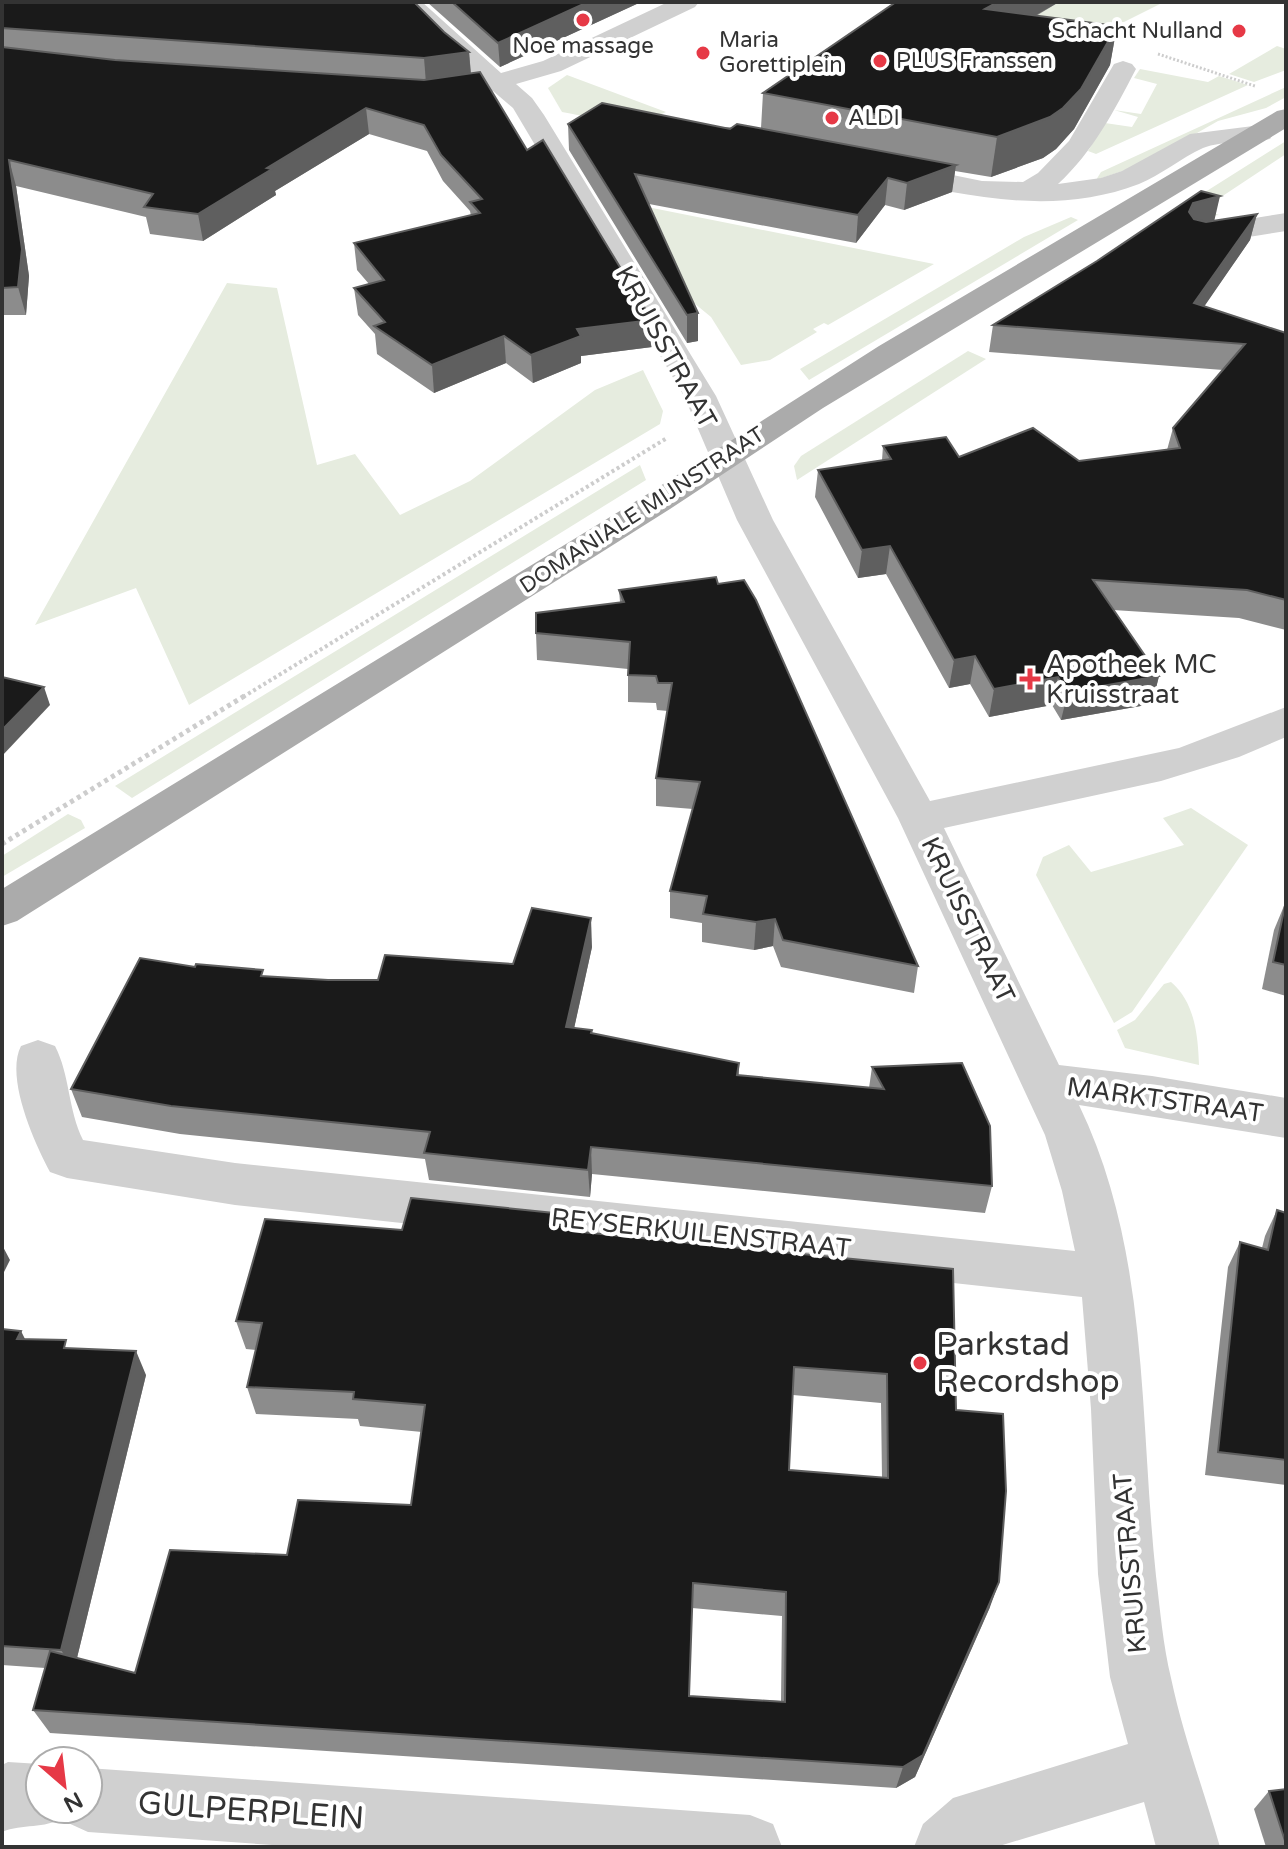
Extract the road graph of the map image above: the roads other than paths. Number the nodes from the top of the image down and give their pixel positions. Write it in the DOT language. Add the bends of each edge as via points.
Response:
graph roads {
  1 [pos="409,2"];
  2 [pos="687,2"];
  3 [pos="1123,69"];
  4 [pos="498,84"];
  5 [pos="454,91"];
  6 [pos="1274,125"];
  7 [pos="873,167"];
  8 [pos="1020,191"];
  9 [pos="1286,222"];
  10 [pos="1199,236"];
  11 [pos="716,435"];
  12 [pos="1286,720"];
  13 [pos="919,818"];
  14 [pos="2,910"];
  15 [pos="38,1059"];
  16 [pos="1045,1082"];
  17 [pos="1286,1118"];
  18 [pos="1106,1277"];
  19 [pos="1163,1765"];
  20 [pos="104,1801"];
  21 [pos="750,1847"];
  22 [pos="946,1847"];
  23 [pos="1188,1847"];
  1 -- 4 [label="street, KRUISSTRAAT"];
  2 -- 4 [label="street" via="552,66"];
  3 -- 8 [label="street" via="1065,166"];
  4 -- 5 [label="street"];
  4 -- 11 [label="street, KRUISSTRAAT" via="523,103 540,129 700,396"];
  6 -- 8 [label="street" via="1199,140 1105,186 1050,194"];
  6 -- 11 [label="main road, DOMANIALE MIJNSTRAAT" via="872,364"];
  7 -- 8 [label="street"];
  9 -- 10 [label="street"];
  11 -- 13 [label="street, KRUISSTRAAT" via="755,520"];
  11 -- 14 [label="main road, DOMANIALE MIJNSTRAAT" via="658,502"];
  12 -- 13 [label="street" via="1181,763"];
  13 -- 16 [label="street, KRUISSTRAAT"];
  15 -- 18 [label="street, REYSERKUILENSTRAAT" via="53,1129 67,1158 235,1184"];
  16 -- 17 [label="street, MARKTSTRAAT"];
  16 -- 18 [label="street, KRUISSTRAAT" via="1087,1191"];
  18 -- 19 [label="street, KRUISSTRAAT" via="1127,1574 1140,1677"];
  19 -- 22 [label="street" via="976,1821"];
  19 -- 23 [label="street, KRUISSTRAAT"];
  20 -- 21 [label="street, GULPERPLEIN"];
}
